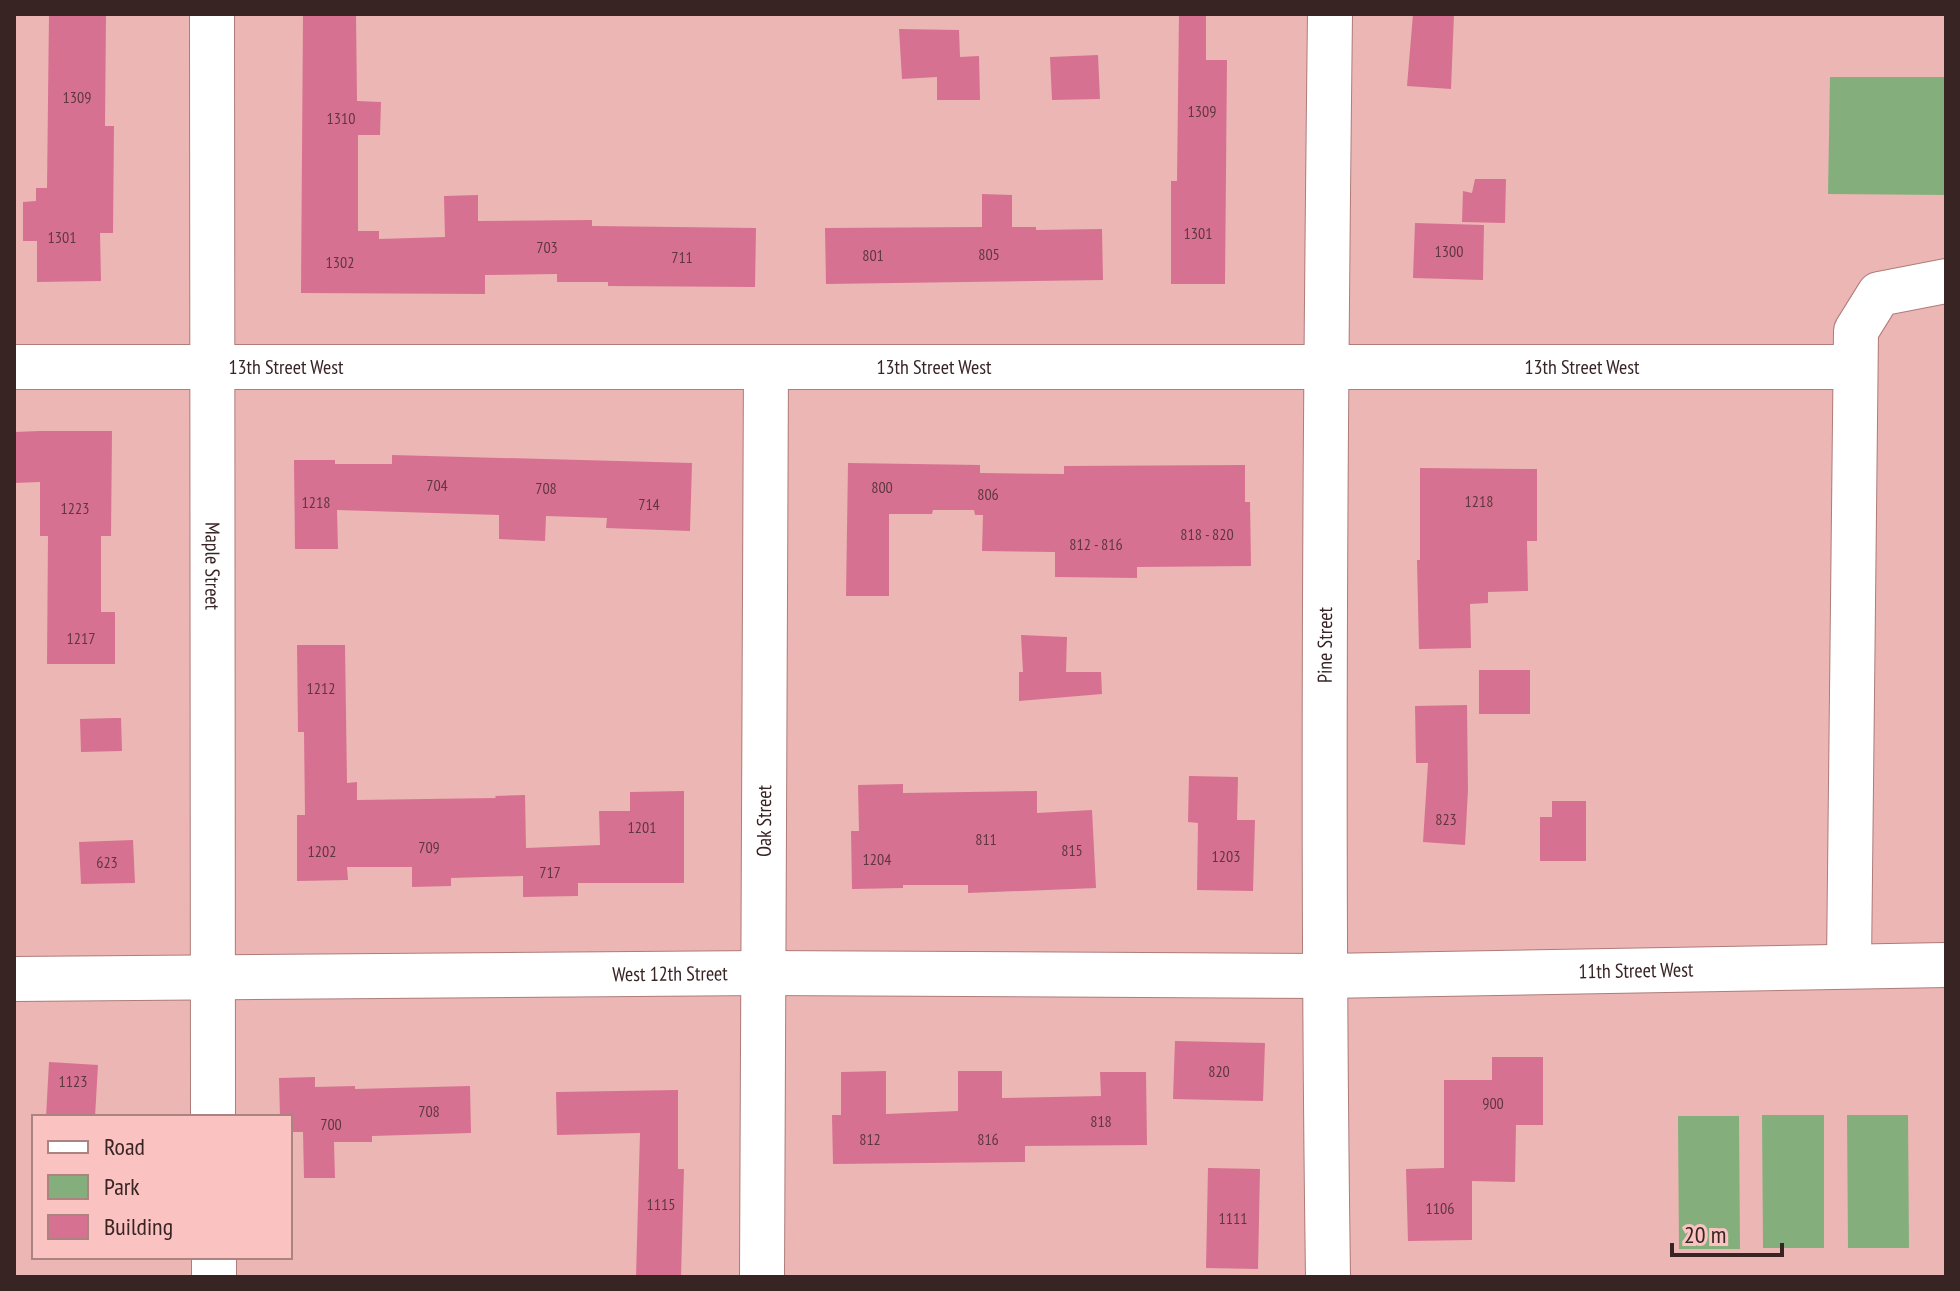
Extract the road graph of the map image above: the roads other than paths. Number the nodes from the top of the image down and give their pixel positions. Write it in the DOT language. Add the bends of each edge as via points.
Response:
graph roads {
  1 [pos="212,14"];
  2 [pos="1330,14"];
  3 [pos="1946,281"];
  4 [pos="212,366"];
  5 [pos="14,367"];
  6 [pos="766,367"];
  7 [pos="1326,367"];
  8 [pos="1855,367"];
  9 [pos="1849,965"];
  10 [pos="1946,965"];
  11 [pos="762,973"];
  12 [pos="1324,976"];
  13 [pos="211,977"];
  14 [pos="14,979"];
  15 [pos="213,1115"];
  16 [pos="762,1277"];
  17 [pos="1328,1277"];
  1 -- 4 [label="street, Maple Street"];
  2 -- 7 [label="street, Pine Street"];
  3 -- 8 [label="street" via="1879,294 1856,331"];
  4 -- 5 [label="street, 13th Street West"];
  4 -- 6 [label="street, 13th Street West"];
  4 -- 13 [label="street, Maple Street"];
  6 -- 7 [label="street, 13th Street West"];
  6 -- 11 [label="street, Oak Street"];
  7 -- 8 [label="street, 13th Street West"];
  7 -- 12 [label="street, Pine Street"];
  8 -- 9 [label="street"];
  9 -- 10 [label="street, 11th Street West"];
  9 -- 12 [label="street, 11th Street West"];
  11 -- 12 [label="street, West 12th Street"];
  11 -- 13 [label="street, West 12th Street"];
  11 -- 16 [label="street, Oak Street"];
  12 -- 17 [label="street, Pine Street"];
  13 -- 14 [label="street, West 12th Street"];
  13 -- 15 [label="street, Maple Street"];
}
